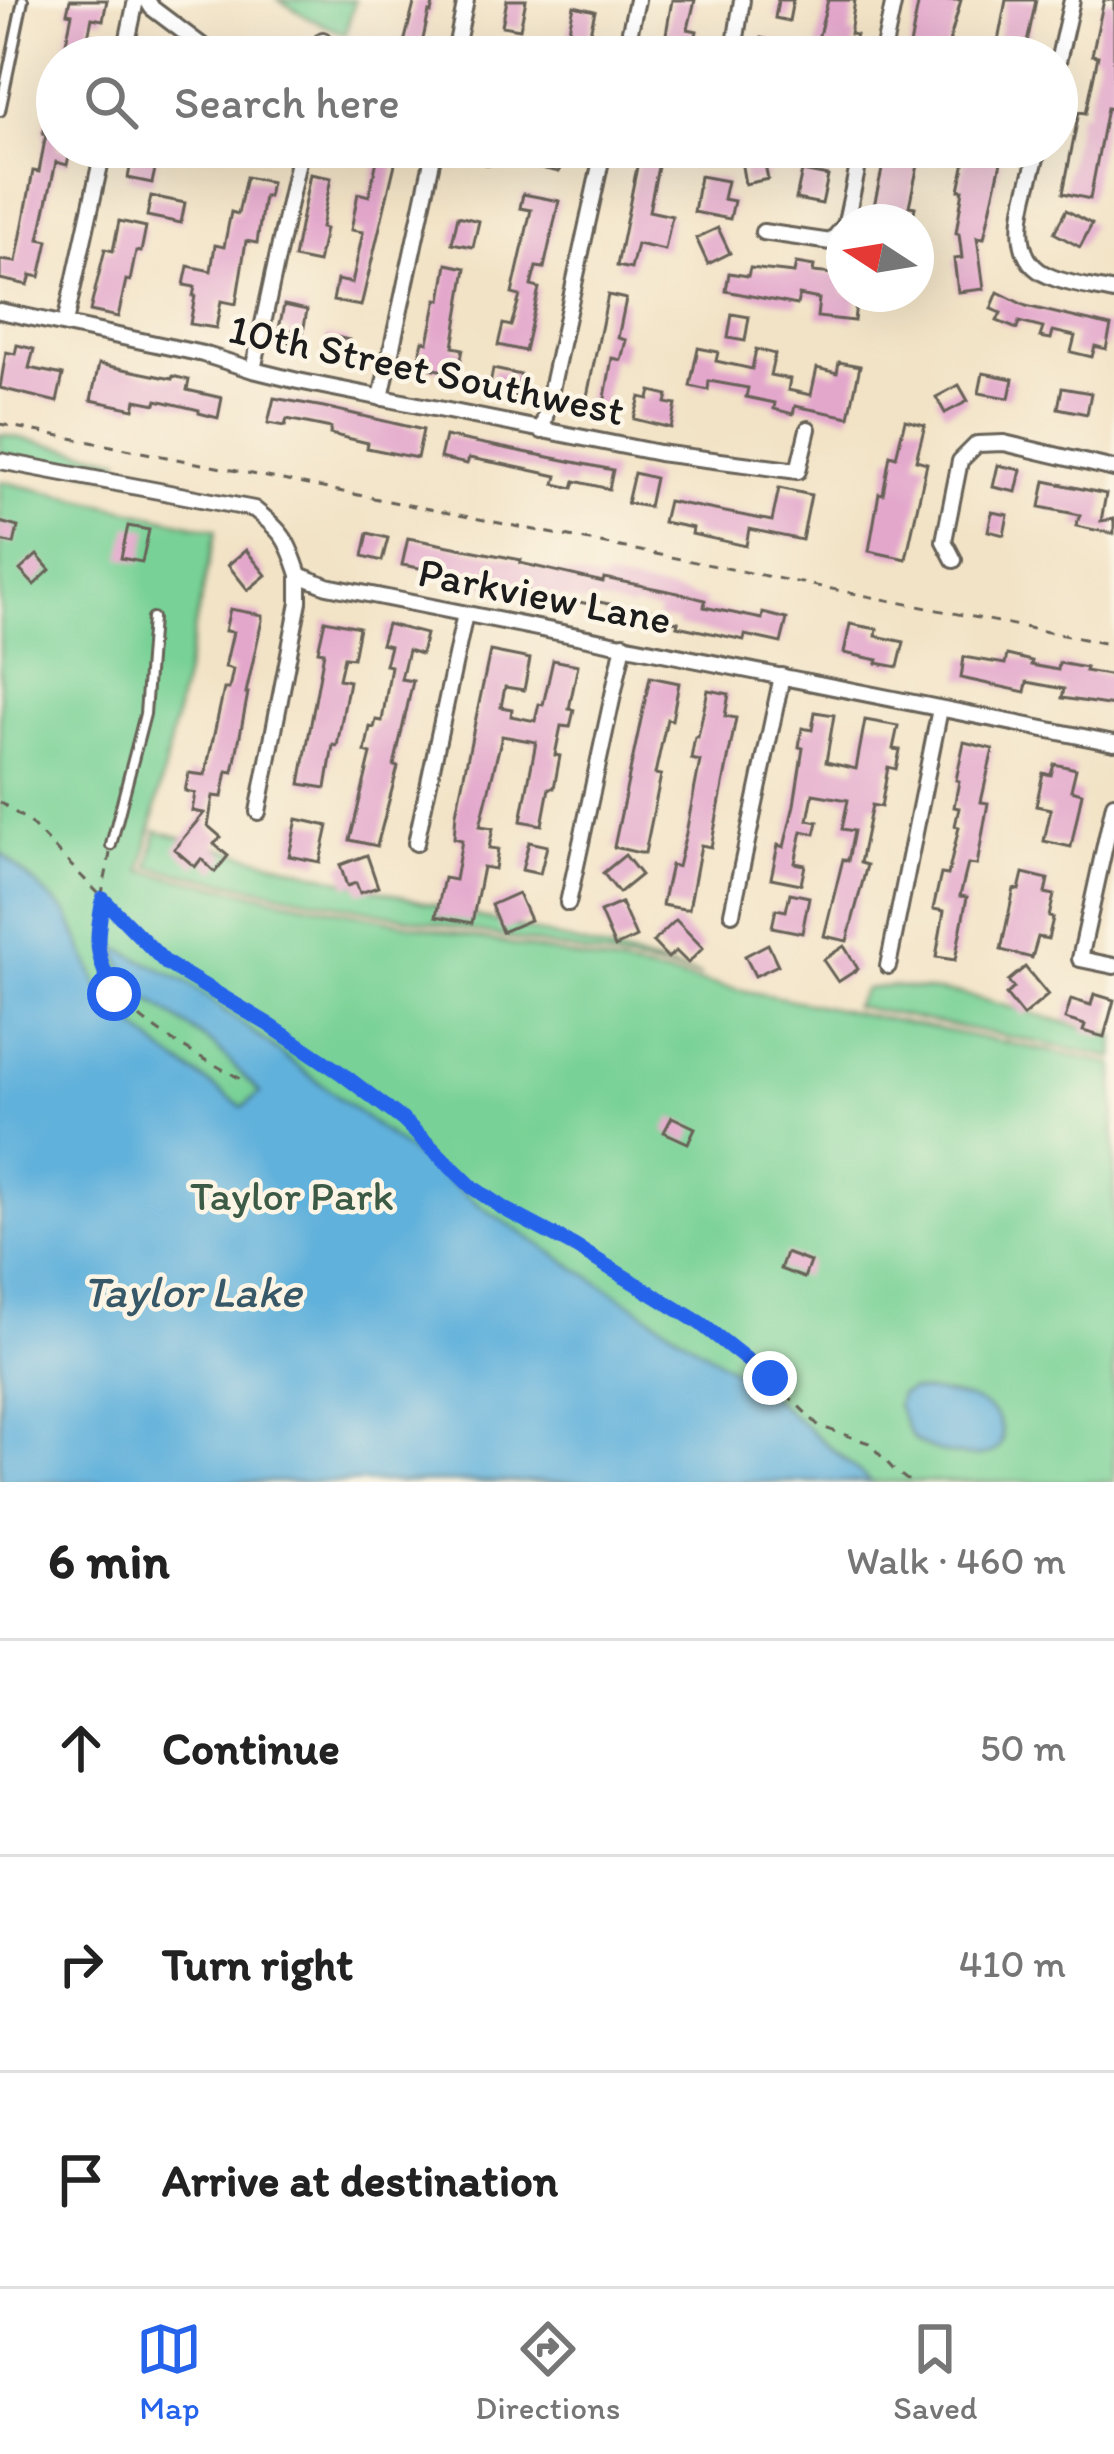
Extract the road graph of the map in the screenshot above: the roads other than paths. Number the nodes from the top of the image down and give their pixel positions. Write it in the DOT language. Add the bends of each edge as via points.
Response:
graph roads {
  1 [pos="23,0"];
  2 [pos="136,0"];
  3 [pos="147,0"];
  4 [pos="466,0"];
  5 [pos="637,0"];
  6 [pos="742,0"];
  7 [pos="894,0"];
  8 [pos="1072,0"];
  9 [pos="128,36"];
  10 [pos="189,36"];
  11 [pos="458,36"];
  12 [pos="629,36"];
  13 [pos="736,36"];
  14 [pos="886,36"];
  15 [pos="1064,36"];
  16 [pos="0,111"];
  17 [pos="99,168"];
  18 [pos="296,168"];
  19 [pos="430,168"];
  20 [pos="599,168"];
  21 [pos="857,168"];
  22 [pos="1034,168"];
  23 [pos="849,204"];
  24 [pos="763,232"];
  25 [pos="826,241"];
  26 [pos="1114,292"];
  27 [pos="0,311"];
  28 [pos="65,323"];
  29 [pos="253,370"];
  30 [pos="381,398"];
  31 [pos="808,429"];
  32 [pos="542,431"];
  33 [pos="0,461"];
  34 [pos="1114,470"];
  35 [pos="954,560"];
  36 [pos="299,574"];
  37 [pos="465,614"];
  38 [pos="152,618"];
  39 [pos="624,644"];
  40 [pos="782,676"];
  41 [pos="940,709"];
  42 [pos="1114,743"];
  43 [pos="1114,804"];
  44 [pos="258,812"];
  45 [pos="416,842"];
  46 [pos="111,845"];
  47 [pos="568,903"];
  48 [pos="732,913"];
  49 [pos="888,966"];
  50 [pos="1114,966"];
  1 -- 16 [label="lane"];
  2 -- 9 [label="street"];
  3 -- 10 [label="street"];
  4 -- 11 [label="street"];
  5 -- 12 [label="street"];
  6 -- 13 [label="street"];
  7 -- 14 [label="street"];
  8 -- 15 [label="street"];
  17 -- 28 [label="street"];
  18 -- 29 [label="street"];
  19 -- 30 [label="street"];
  20 -- 32 [label="street"];
  21 -- 23 [label="street"];
  22 -- 26 [label="street" via="1019,236 1026,259 1043,275"];
  24 -- 25 [label="street"];
  27 -- 28 [label="street, 10th Street Southwest"];
  28 -- 29 [label="street, 10th Street Southwest"];
  29 -- 30 [label="street, 10th Street Southwest"];
  30 -- 32 [label="street, 10th Street Southwest"];
  31 -- 32 [label="street, 10th Street Southwest" via="798,472"];
  33 -- 36 [label="street" via="254,509 289,543"];
  34 -- 35 [label="street" via="1004,443 977,445 960,461 944,541"];
  36 -- 37 [label="street, Parkview Lane"];
  36 -- 44 [label="street"];
  37 -- 39 [label="street, Parkview Lane"];
  37 -- 45 [label="street"];
  38 -- 46 [label="lane" via="145,715"];
  39 -- 40 [label="street, Parkview Lane"];
  39 -- 47 [label="street"];
  40 -- 41 [label="street, Parkview Lane"];
  40 -- 48 [label="street"];
  41 -- 42 [label="street, Parkview Lane"];
  41 -- 49 [label="street"];
  43 -- 50 [label="street" via="1080,959"];
}
